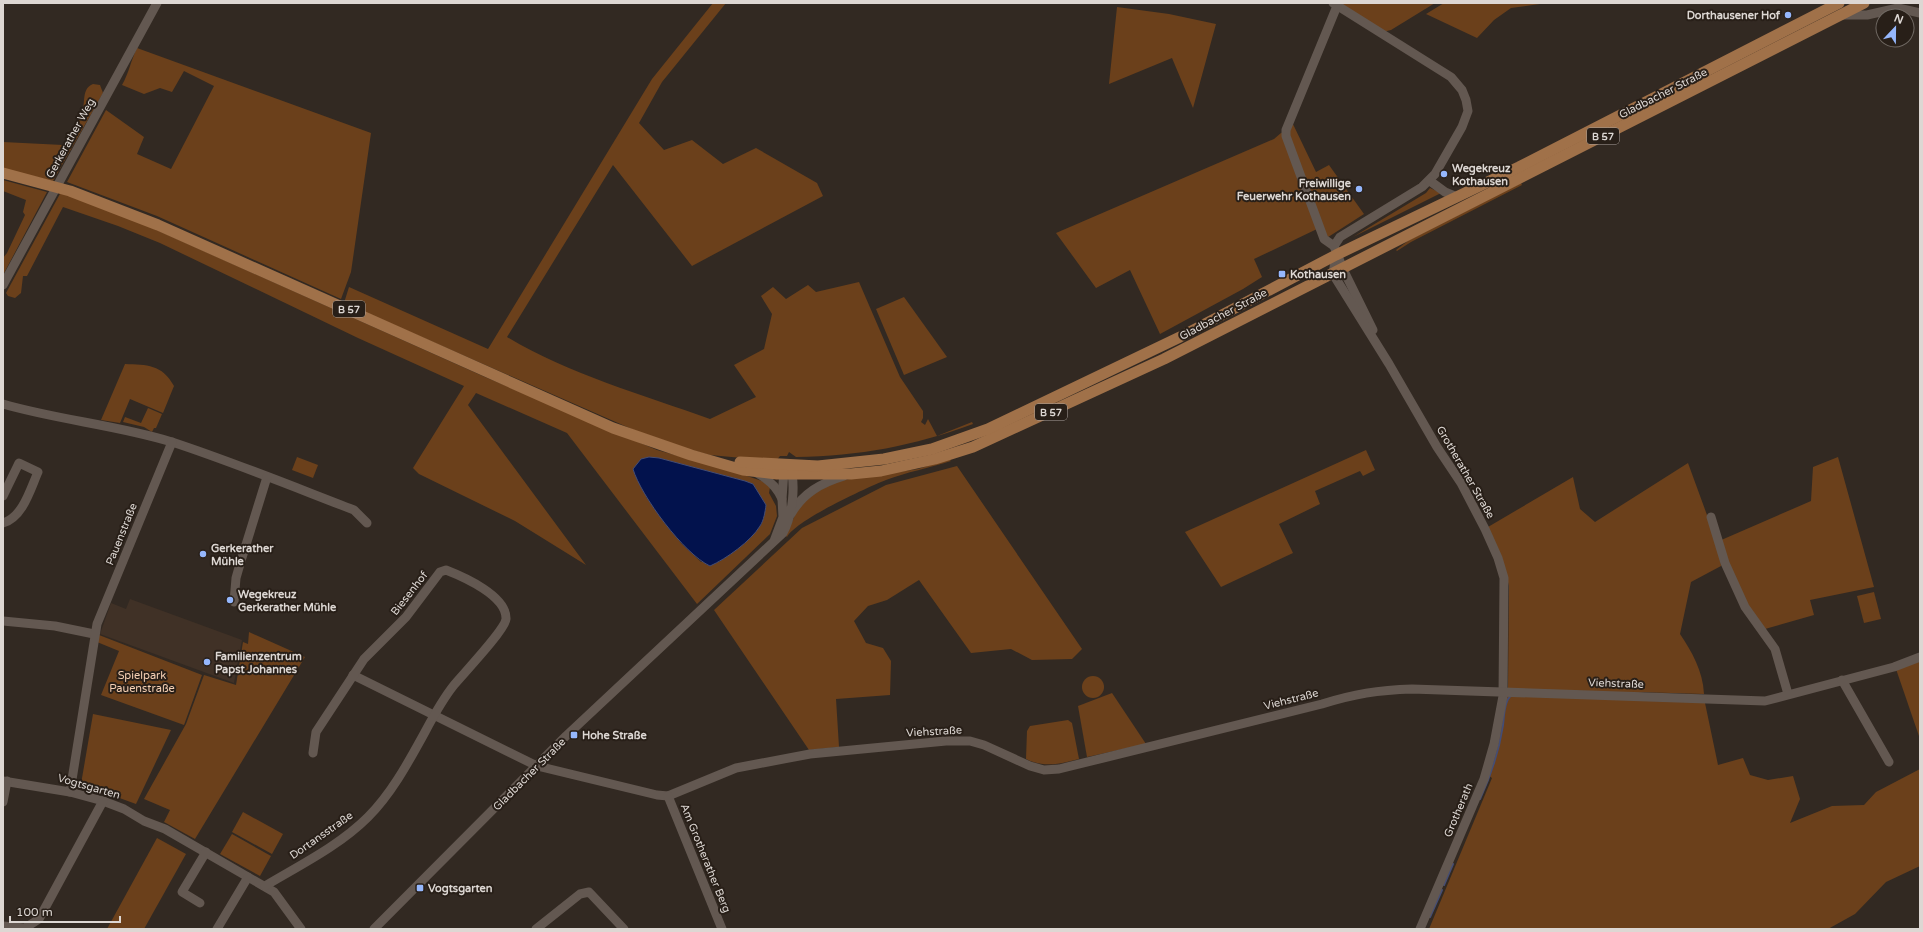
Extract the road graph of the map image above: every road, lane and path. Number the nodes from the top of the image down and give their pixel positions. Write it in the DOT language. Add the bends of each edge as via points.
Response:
graph roads {
  1 [pos="157,3"];
  2 [pos="1838,3"];
  3 [pos="1864,3"];
  4 [pos="1335,5"];
  5 [pos="1920,13"];
  6 [pos="1840,15"];
  7 [pos="3,173"];
  8 [pos="1430,181"];
  9 [pos="1457,197"];
  10 [pos="1335,250"];
  11 [pos="1338,271"];
  12 [pos="3,285"];
  13 [pos="3,404"];
  14 [pos="172,442"];
  15 [pos="691,455"];
  16 [pos="752,471"];
  17 [pos="789,471"];
  18 [pos="852,474"];
  19 [pos="267,477"];
  20 [pos="3,496"];
  21 [pos="782,499"];
  22 [pos="1711,517"];
  23 [pos="788,519"];
  24 [pos="3,523"];
  25 [pos="367,523"];
  26 [pos="774,541"];
  27 [pos="234,602"];
  28 [pos="3,621"];
  29 [pos="94,634"];
  30 [pos="1920,657"];
  31 [pos="353,675"];
  32 [pos="1842,680"];
  33 [pos="1503,694"];
  34 [pos="1788,694"];
  35 [pos="434,715"];
  36 [pos="313,753"];
  37 [pos="1889,762"];
  38 [pos="537,766"];
  39 [pos="5,781"];
  40 [pos="70,792"];
  41 [pos="668,796"];
  42 [pos="103,801"];
  43 [pos="3,802"];
  44 [pos="206,852"];
  45 [pos="248,877"];
  46 [pos="265,886"];
  47 [pos="200,903"];
  48 [pos="3,926"];
  49 [pos="26,928"];
  50 [pos="217,929"];
  51 [pos="301,929"];
  52 [pos="374,929"];
  53 [pos="536,929"];
  54 [pos="624,929"];
  55 [pos="722,929"];
  56 [pos="1420,929"];
  1 -- 12 [label="street, Gerkerather Weg"];
  2 -- 9 [label="main road, Gladbacher Straße / B 57"];
  3 -- 6 [label="main road, Gladbacher Straße / B 57"];
  4 -- 8 [label="street" via="1451,77 1462,90 1468,112"];
  4 -- 10 [label="street" via="1286,130 1324,239"];
  5 -- 6 [label="street" via="1898,8 1867,15"];
  6 -- 11 [label="main road, Gladbacher Straße / B 57"];
  7 -- 15 [label="main road, B 57" via="70,191 146,220 613,428"];
  8 -- 9 [label="street"];
  8 -- 10 [label="street" via="1340,237"];
  9 -- 10 [label="main road, Gladbacher Straße / B 57"];
  10 -- 11 [label="street, Grotherather Straße"];
  10 -- 17 [label="main road, Gladbacher Straße / B 57" via="1180,337 988,429 932,449 884,459"];
  11 -- 18 [label="main road, Gladbacher Straße / B 57" via="1164,359 973,447 935,459 881,471"];
  11 -- 33 [label="street, Grotherather Straße" via="1437,447 1464,487 1498,558 1503,574 1505,596"];
  13 -- 14 [label="street"];
  14 -- 19 [label="street"];
  14 -- 29 [label="street, Pauenstraße"];
  15 -- 16 [label="main road, B 57"];
  15 -- 17 [label="main road, B 57"];
  16 -- 17 [label="main road, B 57"];
  16 -- 21 [label="street" via="768,479 779,491"];
  17 -- 18 [label="main road, B 57"];
  17 -- 21 [label="street, Gladbacher Straße"];
  17 -- 23 [label="street" via="792,492"];
  18 -- 23 [label="street" via="821,484 808,493 796,505"];
  19 -- 25 [label="street" via="354,510"];
  19 -- 27 [label="street" via="240,564"];
  20 -- 24 [label="street" via="19,463 38,472 20,511 12,520"];
  21 -- 26 [label="street, Gladbacher Straße" via="783,517"];
  22 -- 34 [label="street" via="1725,563 1745,607 1775,649"];
  23 -- 26 [label="street, Gladbacher Straße" via="783,533"];
  26 -- 38 [label="street, Gladbacher Straße" via="618,686"];
  28 -- 29 [label="street" via="55,626"];
  29 -- 40 [label="street, Pauenstraße"];
  30 -- 32 [label="street, Viehstraße" via="1894,667"];
  31 -- 35 [label="street"];
  31 -- 35 [label="street, Biesenhof" via="364,659 406,618 440,572 446,570 462,576 498,600 504,608 506,621 491,644 442,700"];
  31 -- 36 [label="street" via="316,732"];
  32 -- 34 [label="street, Viehstraße"];
  32 -- 37 [label="street"];
  33 -- 34 [label="street, Viehstraße" via="1764,701"];
  33 -- 41 [label="street, Viehstraße" via="1412,689 1356,694 1059,769 1044,770 1030,766 970,741 810,754 736,768"];
  33 -- 56 [label="street, Grotherath" via="1496,738 1484,779"];
  35 -- 38 [label="street"];
  35 -- 46 [label="street, Dortansstraße" via="411,758 384,798 368,816 325,850"];
  38 -- 41 [label="street"];
  38 -- 52 [label="street, Gladbacher Straße"];
  39 -- 40 [label="street, Vogtsgarten"];
  39 -- 43 [label="street"];
  40 -- 42 [label="street, Vogtsgarten"];
  41 -- 55 [label="street, Am Grotherather Berg"];
  42 -- 44 [label="street, Vogtsgarten" via="155,824"];
  42 -- 49 [label="street" via="39,919"];
  44 -- 45 [label="street, Vogtsgarten"];
  44 -- 47 [label="street" via="182,892"];
  45 -- 46 [label="street, Vogtsgarten"];
  45 -- 50 [label="street"];
  46 -- 51 [label="street, Vogtsgarten" via="274,892"];
  48 -- 49 [label="street"];
  53 -- 54 [label="street" via="580,894 589,892"];
}
